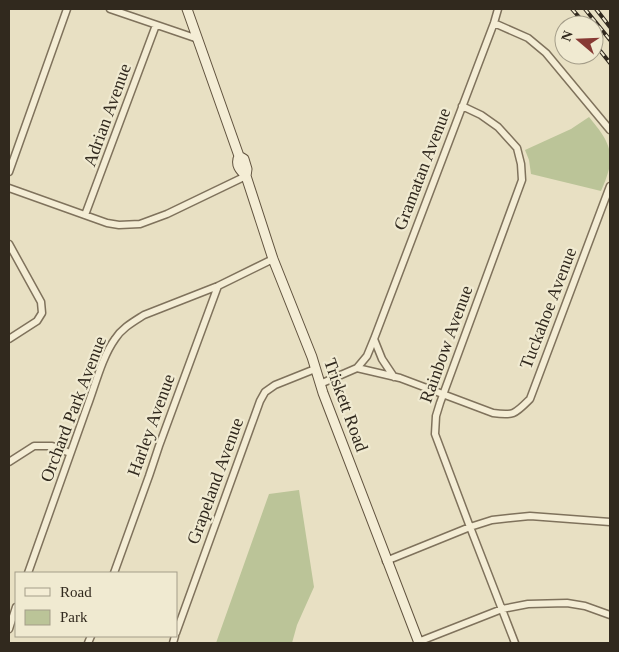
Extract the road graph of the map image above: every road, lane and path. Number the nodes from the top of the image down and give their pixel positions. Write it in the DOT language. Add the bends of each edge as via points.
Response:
graph roads {
  1 [pos="67,9"];
  2 [pos="110,9"];
  3 [pos="188,9"];
  4 [pos="498,9"];
  5 [pos="494,23"];
  6 [pos="156,25"];
  7 [pos="198,40"];
  8 [pos="462,106"];
  9 [pos="610,130"];
  10 [pos="9,172"];
  11 [pos="246,176"];
  12 [pos="610,186"];
  13 [pos="9,188"];
  14 [pos="85,216"];
  15 [pos="9,244"];
  16 [pos="273,259"];
  17 [pos="218,286"];
  18 [pos="374,339"];
  19 [pos="9,340"];
  20 [pos="357,368"];
  21 [pos="315,369"];
  22 [pos="394,377"];
  23 [pos="320,384"];
  24 [pos="443,394"];
  25 [pos="70,453"];
  26 [pos="9,462"];
  27 [pos="610,522"];
  28 [pos="470,527"];
  29 [pos="386,561"];
  30 [pos="28,572"];
  31 [pos="114,572"];
  32 [pos="502,609"];
  33 [pos="15,611"];
  34 [pos="610,615"];
  35 [pos="9,628"];
  36 [pos="178,628"];
  37 [pos="418,642"];
  38 [pos="515,643"];
  1 -- 10 [label="street"];
  2 -- 6 [label="street"];
  3 -- 7 [label="main road, Triskett Road"];
  4 -- 5 [label="street, Gramatan Avenue"];
  5 -- 8 [label="street, Gramatan Avenue"];
  5 -- 9 [label="street" via="528,38 546,53"];
  6 -- 7 [label="street"];
  6 -- 14 [label="street, Adrian Avenue"];
  7 -- 11 [label="main road, Triskett Road" via="240,170"];
  8 -- 18 [label="street, Gramatan Avenue"];
  8 -- 24 [label="street, Rainbow Avenue" via="498,127 517,148 522,180"];
  11 -- 14 [label="street" via="140,224 119,225"];
  11 -- 16 [label="main road, Triskett Road"];
  12 -- 24 [label="street, Tuckahoe Avenue" via="530,399 517,412 505,414 493,413"];
  13 -- 14 [label="street"];
  15 -- 19 [label="street" via="41,302 42,313"];
  16 -- 17 [label="street, Orchard Park Avenue"];
  16 -- 21 [label="main road, Triskett Road"];
  17 -- 25 [label="street, Orchard Park Avenue" via="144,315 122,330 106,355"];
  17 -- 31 [label="street, Harley Avenue"];
  18 -- 20 [label="street, Gramatan Avenue" via="367,356"];
  18 -- 22 [label="street"];
  20 -- 22 [label="street"];
  20 -- 23 [label="street"];
  21 -- 23 [label="main road, Triskett Road"];
  21 -- 36 [label="street, Grapeland Avenue" via="275,385 265,392 260,401"];
  22 -- 24 [label="street"];
  23 -- 29 [label="main road, Triskett Road"];
  24 -- 28 [label="street, Rainbow Avenue" via="436,416 435,434"];
  25 -- 26 [label="street" via="52,446 34,446"];
  25 -- 30 [label="street, Orchard Park Avenue"];
  27 -- 28 [label="street" via="530,516 492,520"];
  28 -- 29 [label="street"];
  28 -- 32 [label="street, Rainbow Avenue"];
  29 -- 37 [label="main road, Triskett Road"];
  32 -- 34 [label="street" via="528,604 567,603"];
  32 -- 37 [label="street"];
  32 -- 38 [label="street, Rainbow Avenue"];
  33 -- 35 [label="street"];
}
